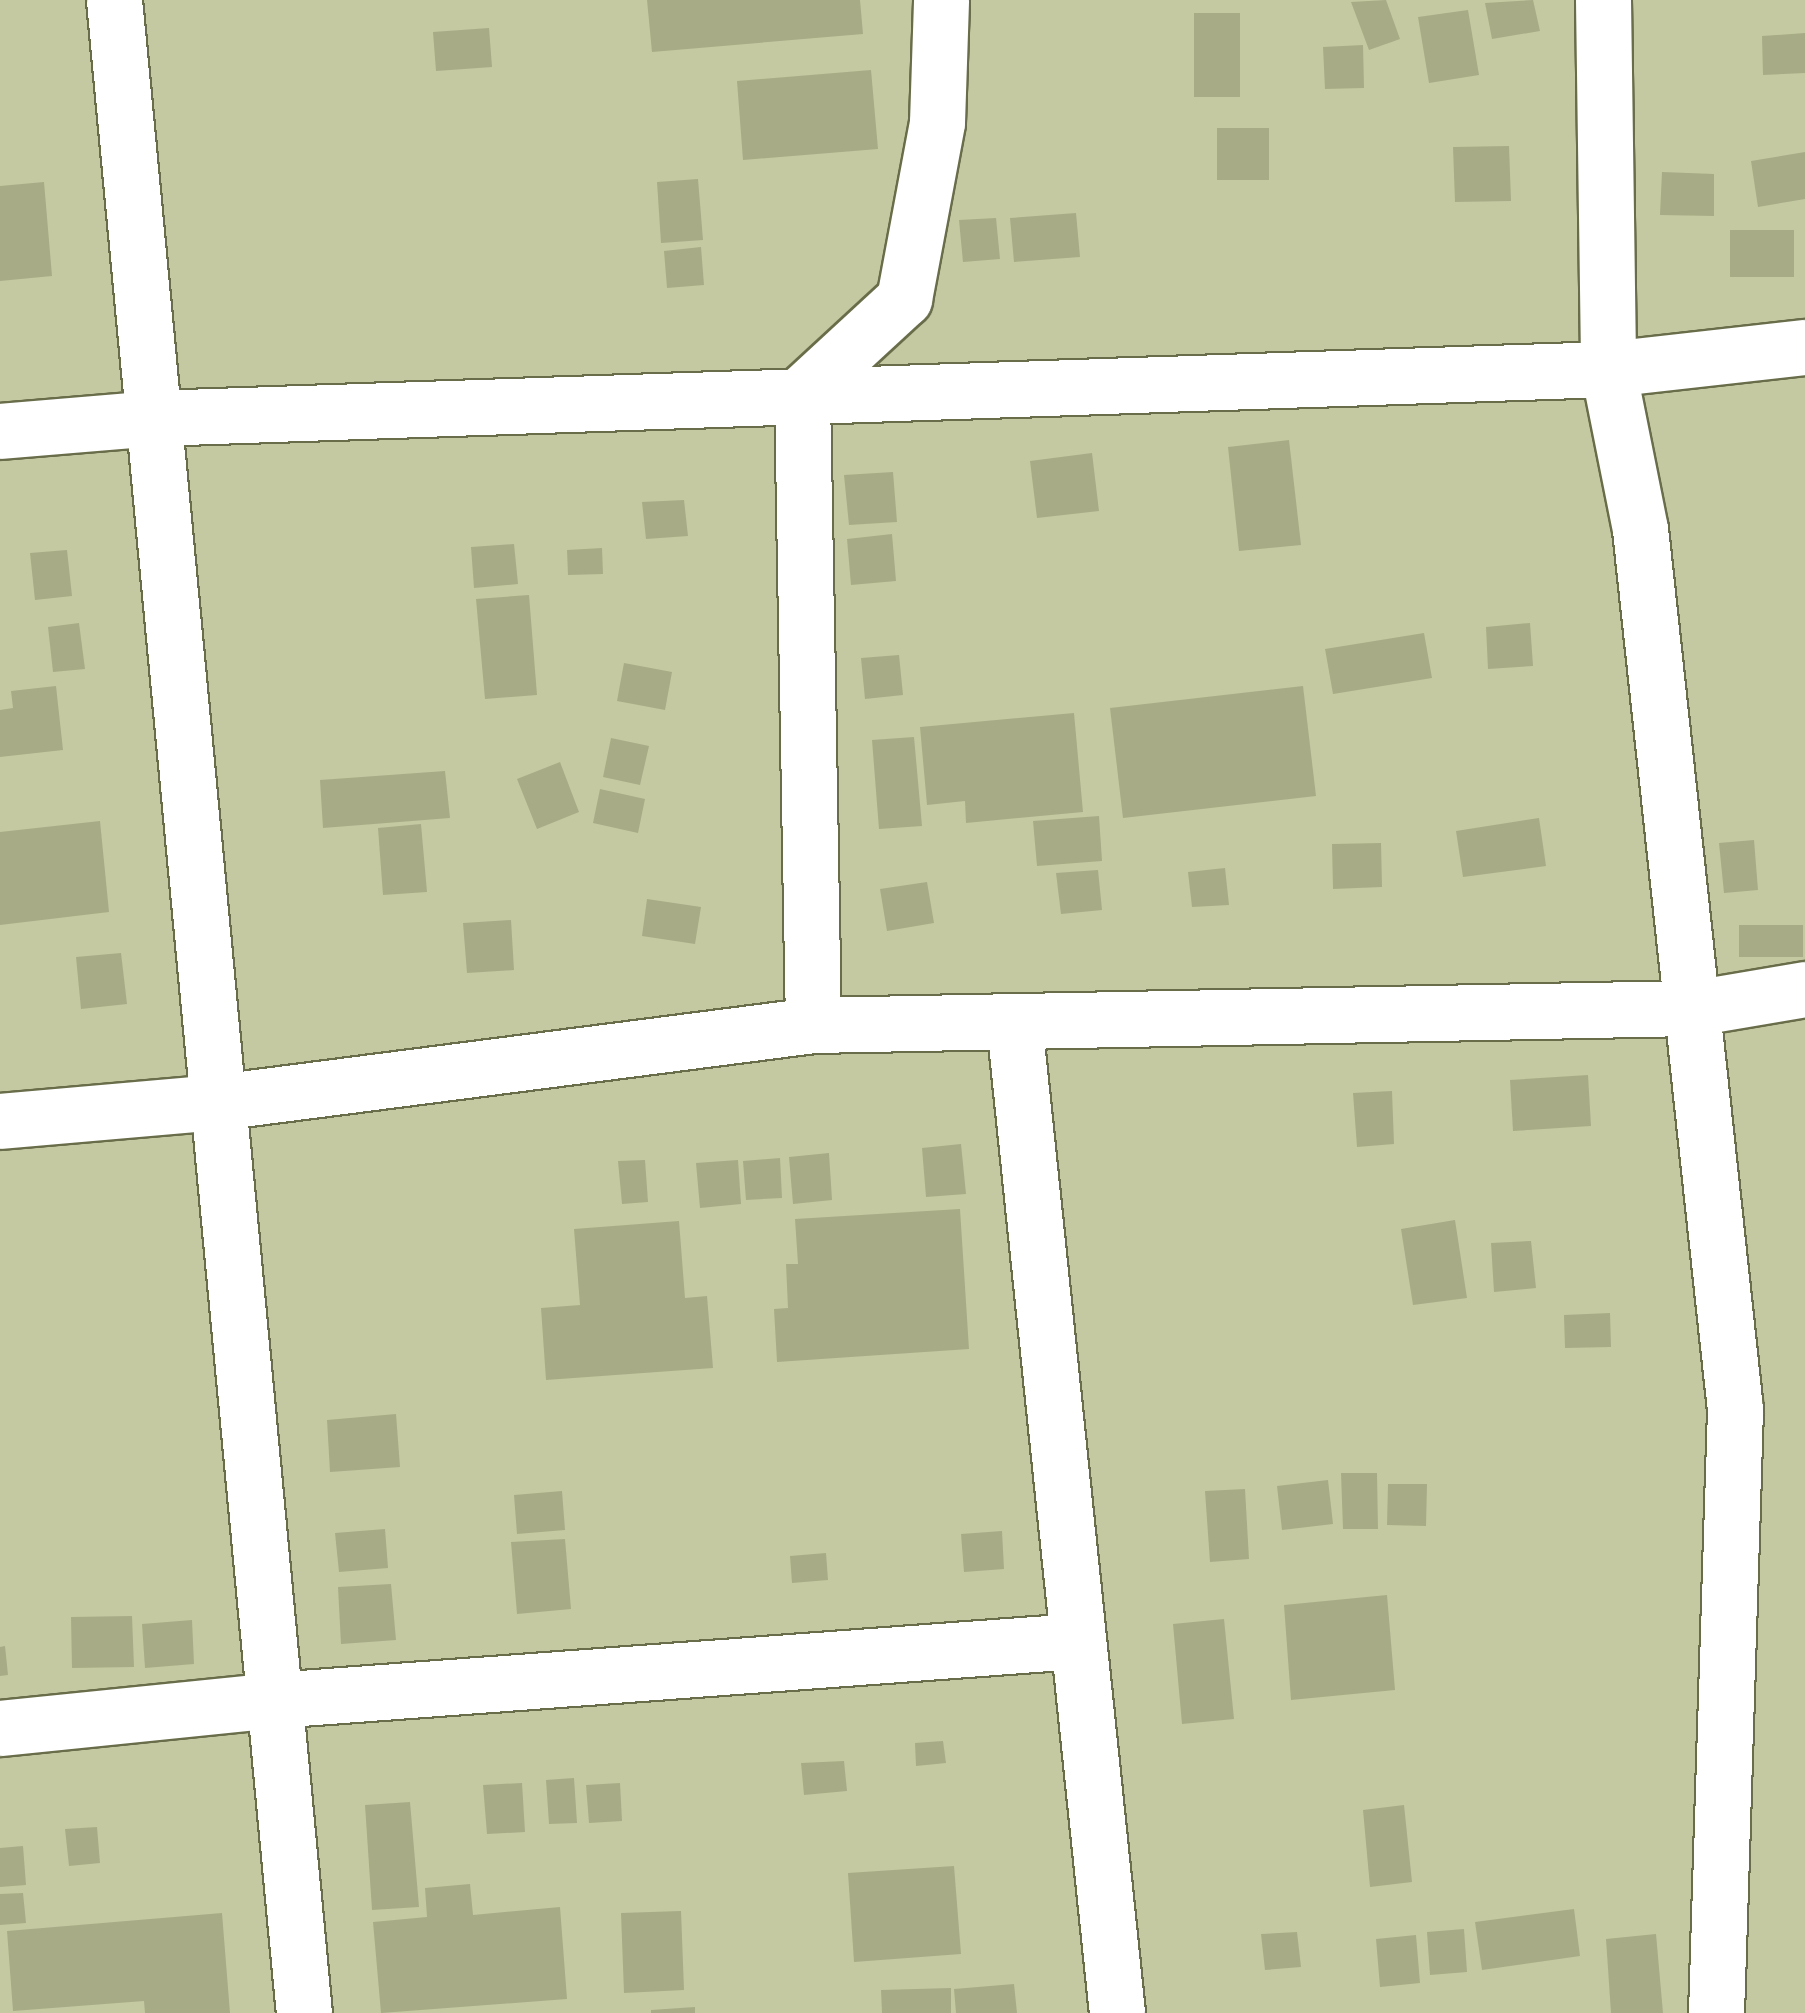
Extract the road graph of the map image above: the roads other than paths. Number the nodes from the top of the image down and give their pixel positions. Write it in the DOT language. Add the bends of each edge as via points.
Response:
graph roads {
  1 [pos="114,0"];
  2 [pos="941,0"];
  3 [pos="1602,0"];
  4 [pos="1805,347"];
  5 [pos="1608,369"];
  6 [pos="802,394"];
  7 [pos="154,418"];
  8 [pos="0,431"];
  9 [pos="1805,989"];
  10 [pos="1693,1008"];
  11 [pos="1014,1024"];
  12 [pos="813,1025"];
  13 [pos="218,1102"];
  14 [pos="0,1121"];
  15 [pos="1075,1641"];
  16 [pos="274,1700"];
  17 [pos="0,1728"];
  18 [pos="304,2013"];
  19 [pos="1117,2013"];
  20 [pos="1716,2013"];
  1 -- 7 [label="street"];
  2 -- 6 [label="street" via="938,122 904,300"];
  3 -- 5 [label="street"];
  4 -- 5 [label="street"];
  5 -- 6 [label="street"];
  5 -- 10 [label="street" via="1640,529"];
  6 -- 7 [label="street"];
  6 -- 12 [label="street"];
  7 -- 8 [label="street"];
  7 -- 13 [label="street"];
  9 -- 10 [label="street"];
  10 -- 11 [label="street"];
  10 -- 20 [label="street" via="1734,1409"];
  11 -- 12 [label="street"];
  11 -- 15 [label="street"];
  12 -- 13 [label="street"];
  13 -- 14 [label="street"];
  13 -- 16 [label="street"];
  15 -- 16 [label="street"];
  15 -- 19 [label="street"];
  16 -- 17 [label="street"];
  16 -- 18 [label="street"];
}
